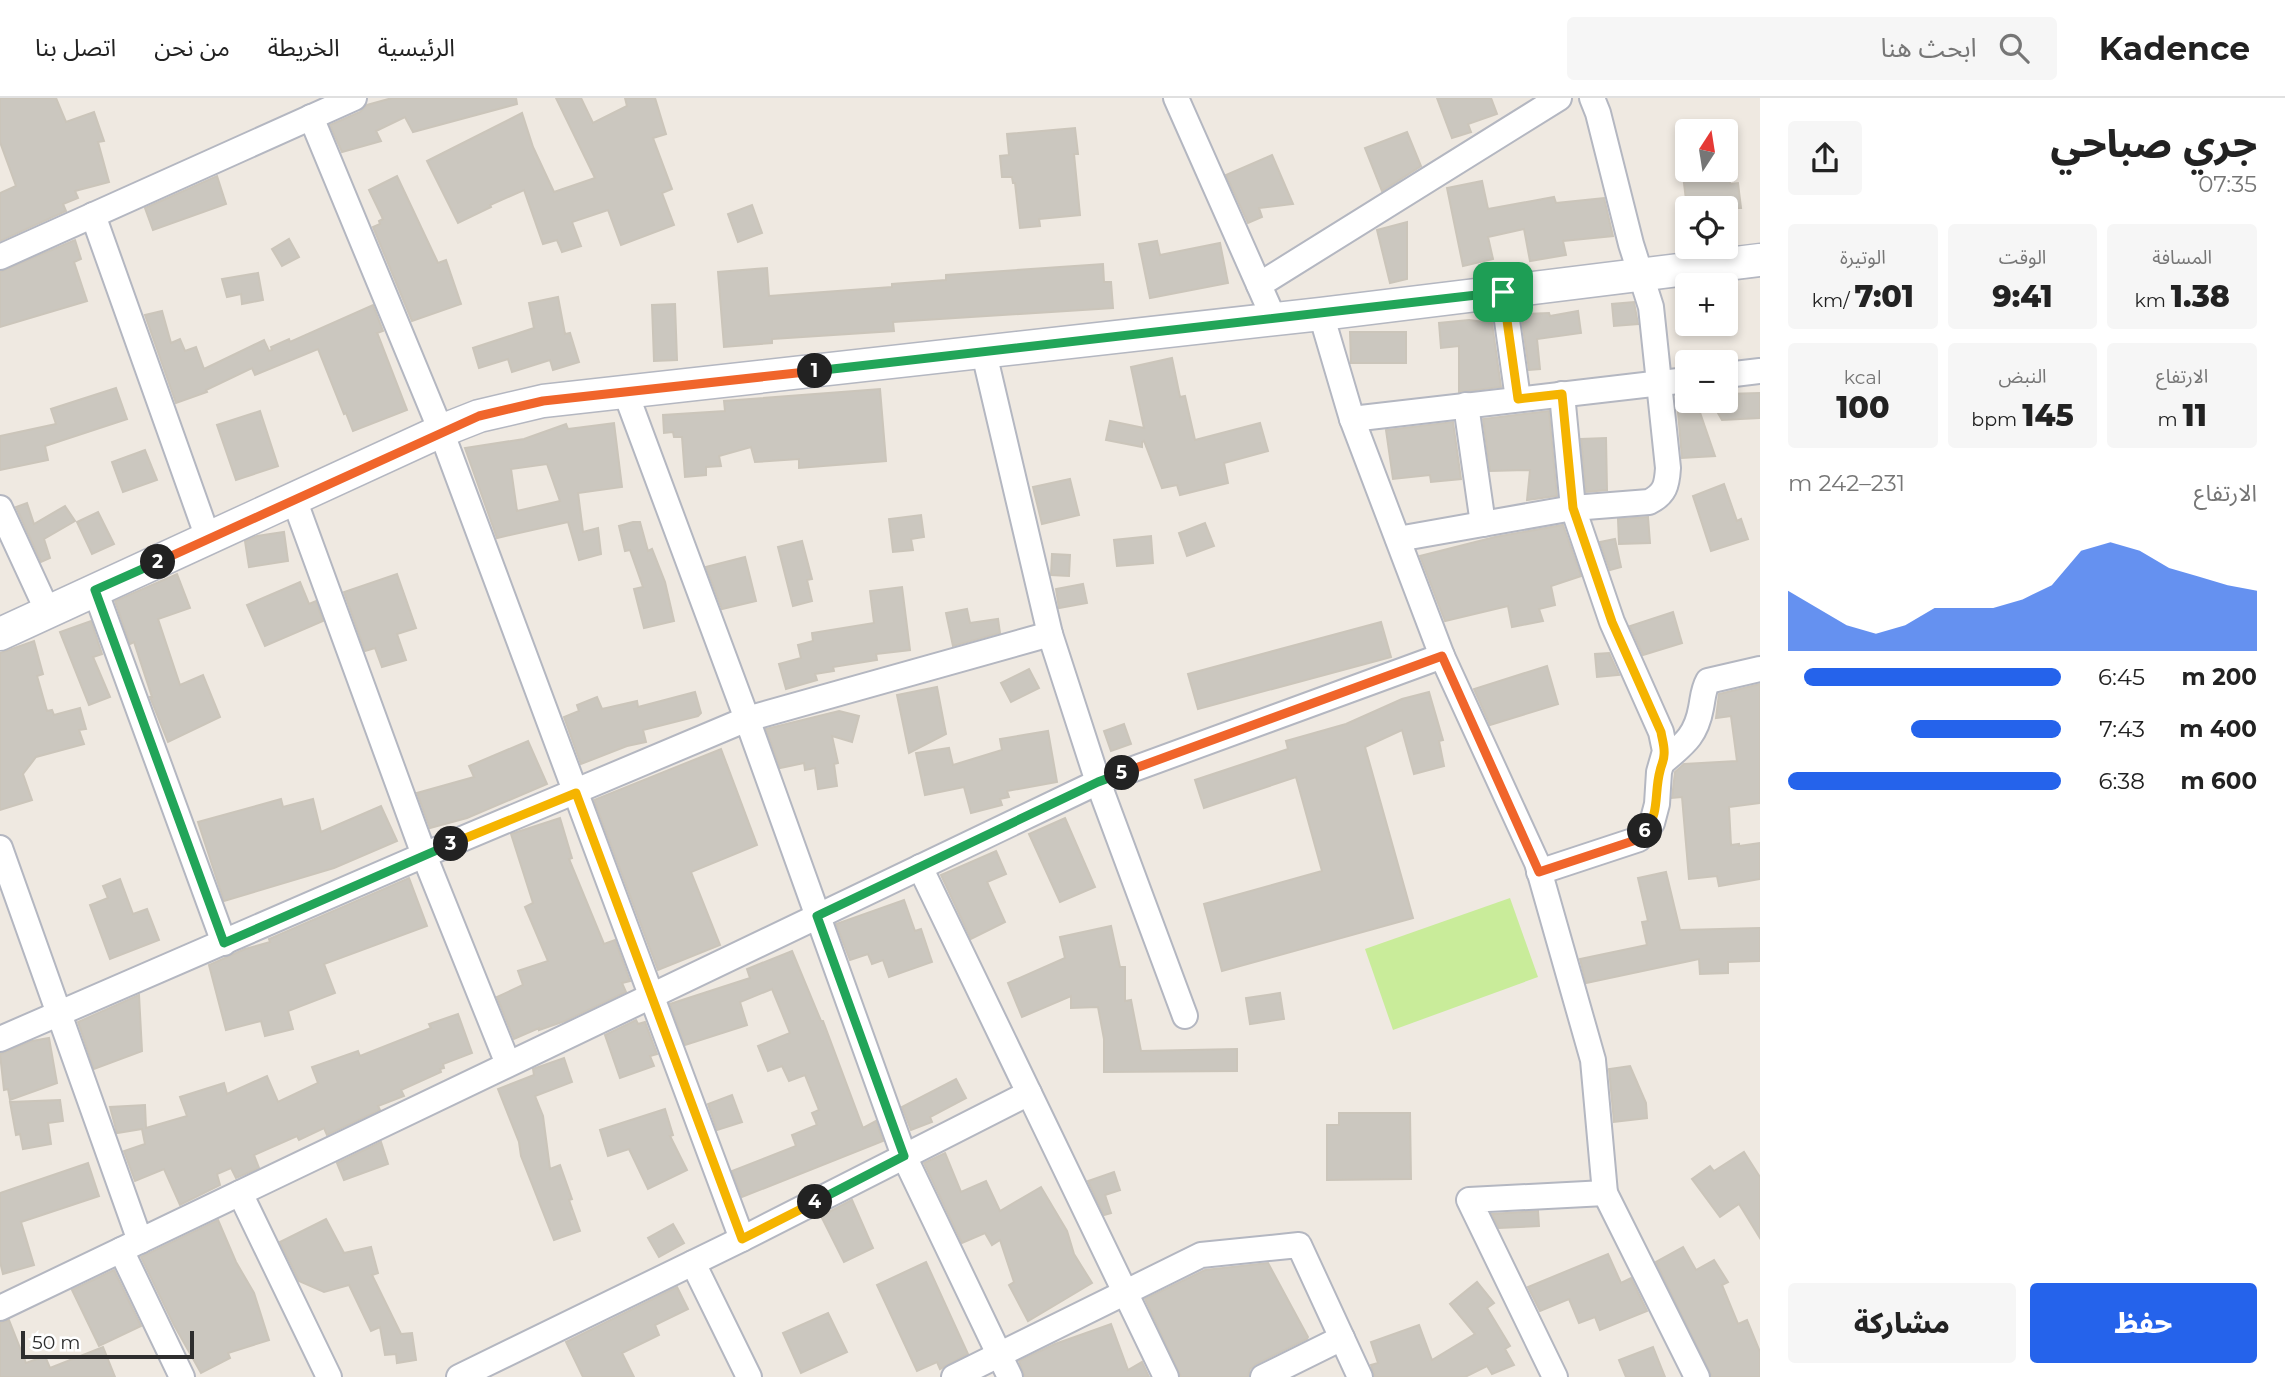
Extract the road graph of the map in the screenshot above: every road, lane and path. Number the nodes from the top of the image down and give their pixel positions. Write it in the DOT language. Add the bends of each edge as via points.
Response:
graph roads {
  1 [pos="354,98"];
  2 [pos="1176,98"];
  3 [pos="1559,98"];
  4 [pos="1592,98"];
  5 [pos="311,117"];
  6 [pos="93,215"];
  7 [pos="0,257"];
  8 [pos="1760,260"];
  9 [pos="1641,274"];
  10 [pos="1259,285"];
  11 [pos="1503,292"];
  12 [pos="1321,314"];
  13 [pos="1274,319"];
  14 [pos="984,353"];
  15 [pos="1760,371"];
  16 [pos="1738,374"];
  17 [pos="1675,381"];
  18 [pos="1659,383"];
  19 [pos="625,391"];
  20 [pos="1562,394"];
  21 [pos="1518,399"];
  22 [pos="1466,405"];
  23 [pos="1352,419"];
  24 [pos="441,431"];
  25 [pos="294,499"];
  26 [pos="0,508"];
  27 [pos="1573,508"];
  28 [pos="1483,524"];
  29 [pos="208,538"];
  30 [pos="1398,539"];
  31 [pos="95,590"];
  32 [pos="48,612"];
  33 [pos="0,634"];
  34 [pos="1050,634"];
  35 [pos="1442,656"];
  36 [pos="1760,669"];
  37 [pos="747,719"];
  38 [pos="1663,762"];
  39 [pos="1098,782"];
  40 [pos="576,793"];
  41 [pos="0,848"];
  42 [pos="424,855"];
  43 [pos="920,867"];
  44 [pos="1539,872"];
  45 [pos="817,916"];
  46 [pos="224,943"];
  47 [pos="652,995"];
  48 [pos="60,1014"];
  49 [pos="1185,1016"];
  50 [pos="0,1039"];
  51 [pos="508,1065"];
  52 [pos="1029,1093"];
  53 [pos="904,1156"];
  54 [pos="240,1193"];
  55 [pos="1605,1193"];
  56 [pos="742,1239"];
  57 [pos="131,1245"];
  58 [pos="693,1263"];
  59 [pos="1125,1293"];
  60 [pos="0,1308"];
  61 [pos="1342,1338"];
  62 [pos="1000,1354"];
  63 [pos="182,1377"];
  64 [pos="329,1377"];
  65 [pos="459,1377"];
  66 [pos="749,1377"];
  67 [pos="954,1377"];
  68 [pos="1010,1377"];
  69 [pos="1166,1377"];
  70 [pos="1263,1377"];
  71 [pos="1360,1377"];
  72 [pos="1555,1377"];
  73 [pos="1697,1377"];
  1 -- 5 [label="street"];
  2 -- 10 [label="street"];
  3 -- 10 [label="street"];
  4 -- 9 [label="street"];
  5 -- 6 [label="street"];
  5 -- 24 [label="street"];
  6 -- 7 [label="street"];
  6 -- 29 [label="street"];
  8 -- 9 [label="street"];
  9 -- 11 [label="street"];
  9 -- 18 [label="street" via="1651,307"];
  10 -- 13 [label="street"];
  11 -- 12 [label="street"];
  11 -- 21 [label="street"];
  12 -- 13 [label="street"];
  12 -- 23 [label="street"];
  13 -- 14 [label="street"];
  14 -- 19 [label="street"];
  14 -- 34 [label="street"];
  15 -- 16 [label="street"];
  17 -- 18 [label="street"];
  18 -- 20 [label="street"];
  18 -- 27 [label="street" via="1668,468 1667,485 1660,496 1649,502"];
  19 -- 24 [label="street" via="530,404"];
  19 -- 37 [label="street"];
  20 -- 21 [label="street"];
  20 -- 27 [label="street"];
  21 -- 22 [label="street"];
  22 -- 23 [label="street"];
  22 -- 28 [label="street"];
  23 -- 30 [label="street"];
  24 -- 25 [label="street"];
  24 -- 40 [label="street"];
  25 -- 29 [label="street"];
  25 -- 42 [label="street"];
  26 -- 32 [label="street"];
  27 -- 28 [label="street"];
  27 -- 38 [label="street" via="1612,622 1661,732"];
  28 -- 30 [label="street"];
  29 -- 31 [label="street"];
  30 -- 35 [label="street"];
  31 -- 32 [label="street"];
  31 -- 46 [label="street"];
  32 -- 33 [label="street"];
  34 -- 37 [label="street"];
  34 -- 39 [label="street"];
  35 -- 39 [label="street"];
  35 -- 44 [label="street"];
  36 -- 38 [label="street" via="1707,681 1689,741"];
  37 -- 40 [label="street"];
  37 -- 45 [label="street"];
  38 -- 44 [label="street" via="1652,824 1639,839"];
  39 -- 43 [label="street"];
  39 -- 49 [label="street"];
  40 -- 42 [label="street"];
  40 -- 47 [label="street"];
  41 -- 48 [label="street"];
  42 -- 46 [label="street"];
  42 -- 51 [label="street"];
  43 -- 45 [label="street"];
  43 -- 52 [label="street"];
  44 -- 55 [label="street" via="1593,1060"];
  45 -- 47 [label="street"];
  45 -- 53 [label="street"];
  46 -- 48 [label="street"];
  47 -- 51 [label="street"];
  47 -- 56 [label="street"];
  48 -- 50 [label="street"];
  48 -- 57 [label="street"];
  51 -- 54 [label="street"];
  52 -- 53 [label="street"];
  52 -- 59 [label="street"];
  53 -- 56 [label="street"];
  53 -- 62 [label="street"];
  54 -- 57 [label="street"];
  54 -- 64 [label="street"];
  55 -- 72 [label="street" via="1469,1200"];
  55 -- 73 [label="street"];
  56 -- 58 [label="street"];
  57 -- 60 [label="street"];
  57 -- 63 [label="street"];
  58 -- 65 [label="street"];
  58 -- 66 [label="street"];
  59 -- 61 [label="street" via="1201,1255 1299,1245"];
  59 -- 62 [label="street"];
  59 -- 69 [label="street"];
  61 -- 70 [label="street"];
  61 -- 71 [label="street"];
  62 -- 67 [label="street"];
  62 -- 68 [label="street"];
}
